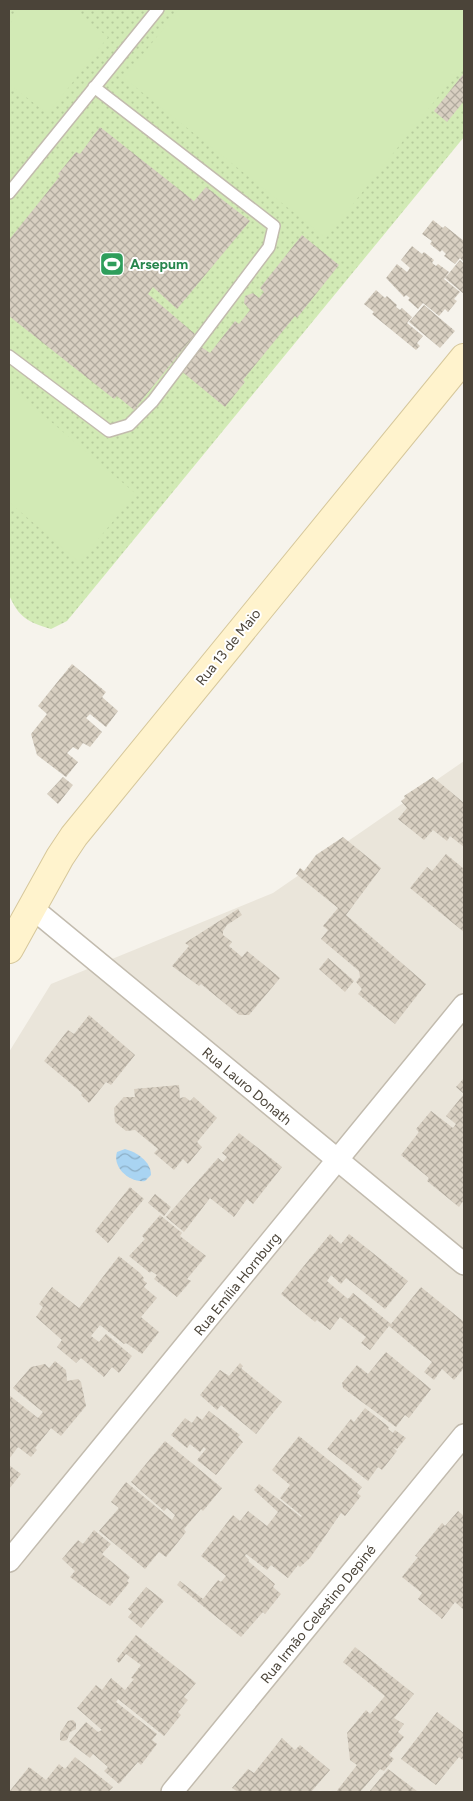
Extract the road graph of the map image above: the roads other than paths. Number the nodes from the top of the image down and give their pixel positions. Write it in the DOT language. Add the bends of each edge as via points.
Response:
graph roads {
  1 [pos="158,9"];
  2 [pos="94,87"];
  3 [pos="9,193"];
  4 [pos="9,356"];
  5 [pos="464,358"];
  6 [pos="32,907"];
  7 [pos="9,949"];
  8 [pos="464,1005"];
  9 [pos="338,1161"];
  10 [pos="464,1264"];
  11 [pos="464,1435"];
  12 [pos="9,1561"];
  13 [pos="172,1792"];
  1 -- 2 [label="lane"];
  2 -- 3 [label="lane"];
  2 -- 4 [label="lane" via="274,226 269,247 153,401 129,425 109,431"];
  5 -- 6 [label="main road, Rua 13 de Maio" via="74,836"];
  6 -- 7 [label="main road, Rua 13 de Maio"];
  6 -- 9 [label="street, Rua Lauro Donath"];
  8 -- 9 [label="street, Rua Emília Hornburg"];
  9 -- 10 [label="street, Rua Lauro Donath"];
  9 -- 12 [label="street, Rua Emília Hornburg"];
  11 -- 13 [label="street, Rua Irmão Celestino Depiné"];
}
